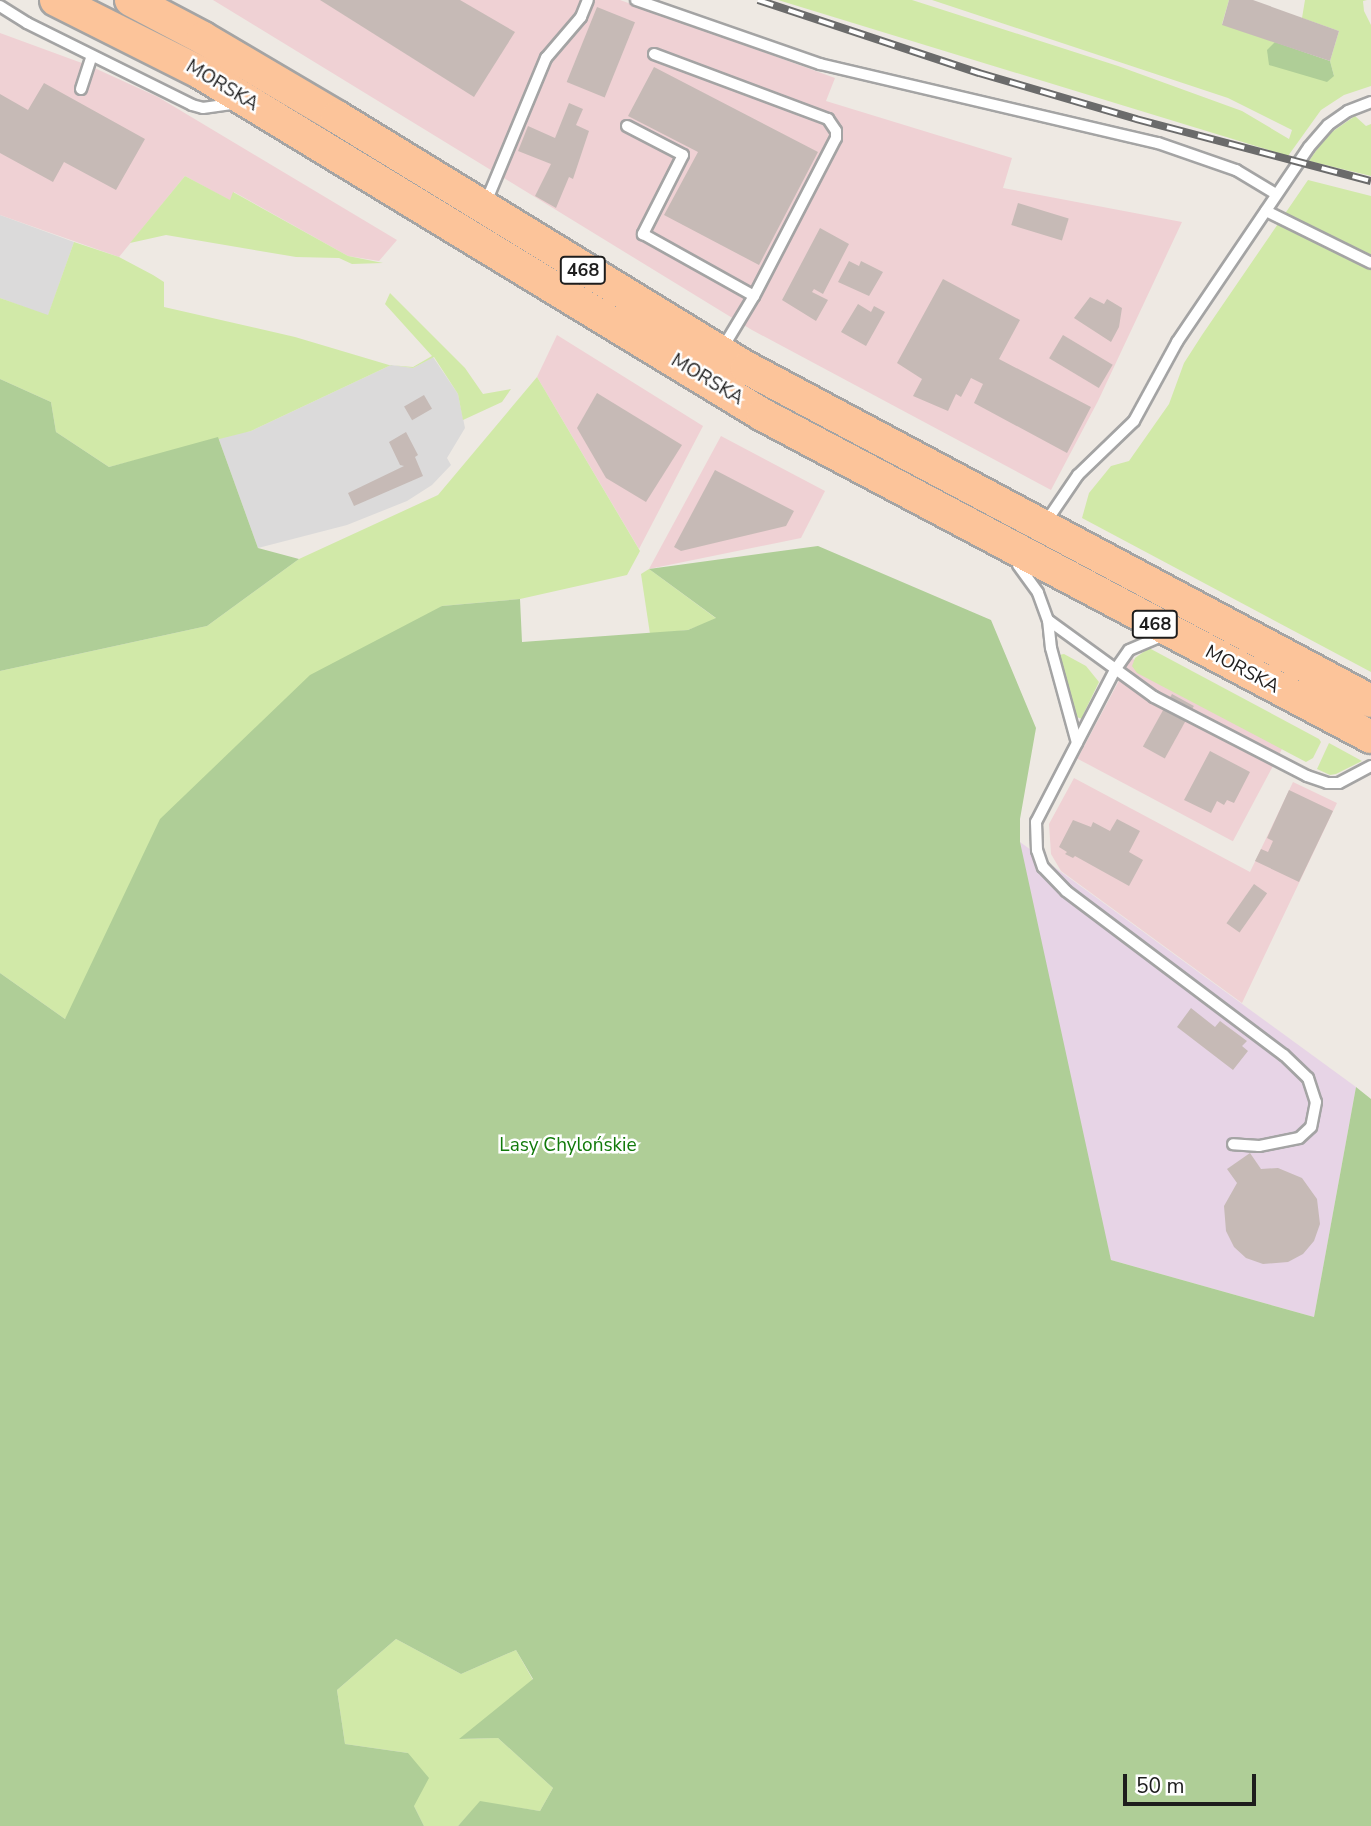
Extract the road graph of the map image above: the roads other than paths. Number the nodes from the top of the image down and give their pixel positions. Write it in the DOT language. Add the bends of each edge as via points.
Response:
graph roads {
  1 [pos="56,0"];
  2 [pos="131,0"];
  3 [pos="588,0"];
  4 [pos="636,0"];
  5 [pos="0,6"];
  6 [pos="654,54"];
  7 [pos="93,56"];
  8 [pos="81,89"];
  9 [pos="248,101"];
  10 [pos="1371,102"];
  11 [pos="627,126"];
  12 [pos="1276,194"];
  13 [pos="483,209"];
  14 [pos="1266,211"];
  15 [pos="1371,263"];
  16 [pos="547,266"];
  17 [pos="754,296"];
  18 [pos="720,352"];
  19 [pos="940,510"];
  20 [pos="993,521"];
  21 [pos="1031,527"];
  22 [pos="1092,566"];
  23 [pos="1052,576"];
  24 [pos="1158,588"];
  25 [pos="1048,620"];
  26 [pos="1172,632"];
  27 [pos="1115,670"];
  28 [pos="1371,701"];
  29 [pos="1371,737"];
  30 [pos="1077,743"];
  31 [pos="1371,766"];
  32 [pos="1233,1144"];
  1 -- 9 [label="main road, MORSKA / 468" via="137,38"];
  2 -- 13 [label="main road, MORSKA / 468" via="215,45"];
  3 -- 13 [label="lane" via="580,18 546,58"];
  4 -- 12 [label="lane" via="820,64 1158,143 1236,170"];
  5 -- 7 [label="lane"];
  6 -- 17 [label="lane" via="828,118 836,131"];
  7 -- 8 [label="lane"];
  7 -- 9 [label="lane" via="192,105 203,108"];
  9 -- 16 [label="main road, MORSKA / 468"];
  10 -- 12 [label="lane" via="1328,125"];
  11 -- 17 [label="lane" via="683,155 643,234"];
  12 -- 14 [label="lane"];
  13 -- 16 [label="main road, MORSKA / 468"];
  14 -- 15 [label="lane"];
  14 -- 21 [label="lane" via="1177,342 1134,421"];
  16 -- 18 [label="main road, MORSKA / 468"];
  16 -- 19 [label="main road, MORSKA / 468" via="764,415"];
  17 -- 18 [label="lane"];
  18 -- 21 [label="main road, MORSKA / 468"];
  19 -- 20 [label="lane"];
  19 -- 23 [label="main road, MORSKA / 468"];
  21 -- 24 [label="main road, MORSKA / 468"];
  22 -- 24 [label="lane"];
  23 -- 25 [label="lane"];
  23 -- 26 [label="main road, MORSKA / 468"];
  24 -- 28 [label="main road, MORSKA / 468"];
  25 -- 27 [label="lane"];
  25 -- 30 [label="lane" via="1051,648"];
  26 -- 27 [label="lane" via="1129,650"];
  26 -- 29 [label="main road, MORSKA / 468"];
  27 -- 30 [label="lane"];
  27 -- 31 [label="lane" via="1154,697 1307,776 1339,783"];
  30 -- 32 [label="lane" via="1036,822 1043,867 1066,891 1284,1055 1308,1078 1316,1102 1311,1127 1299,1138 1259,1146"];
}
